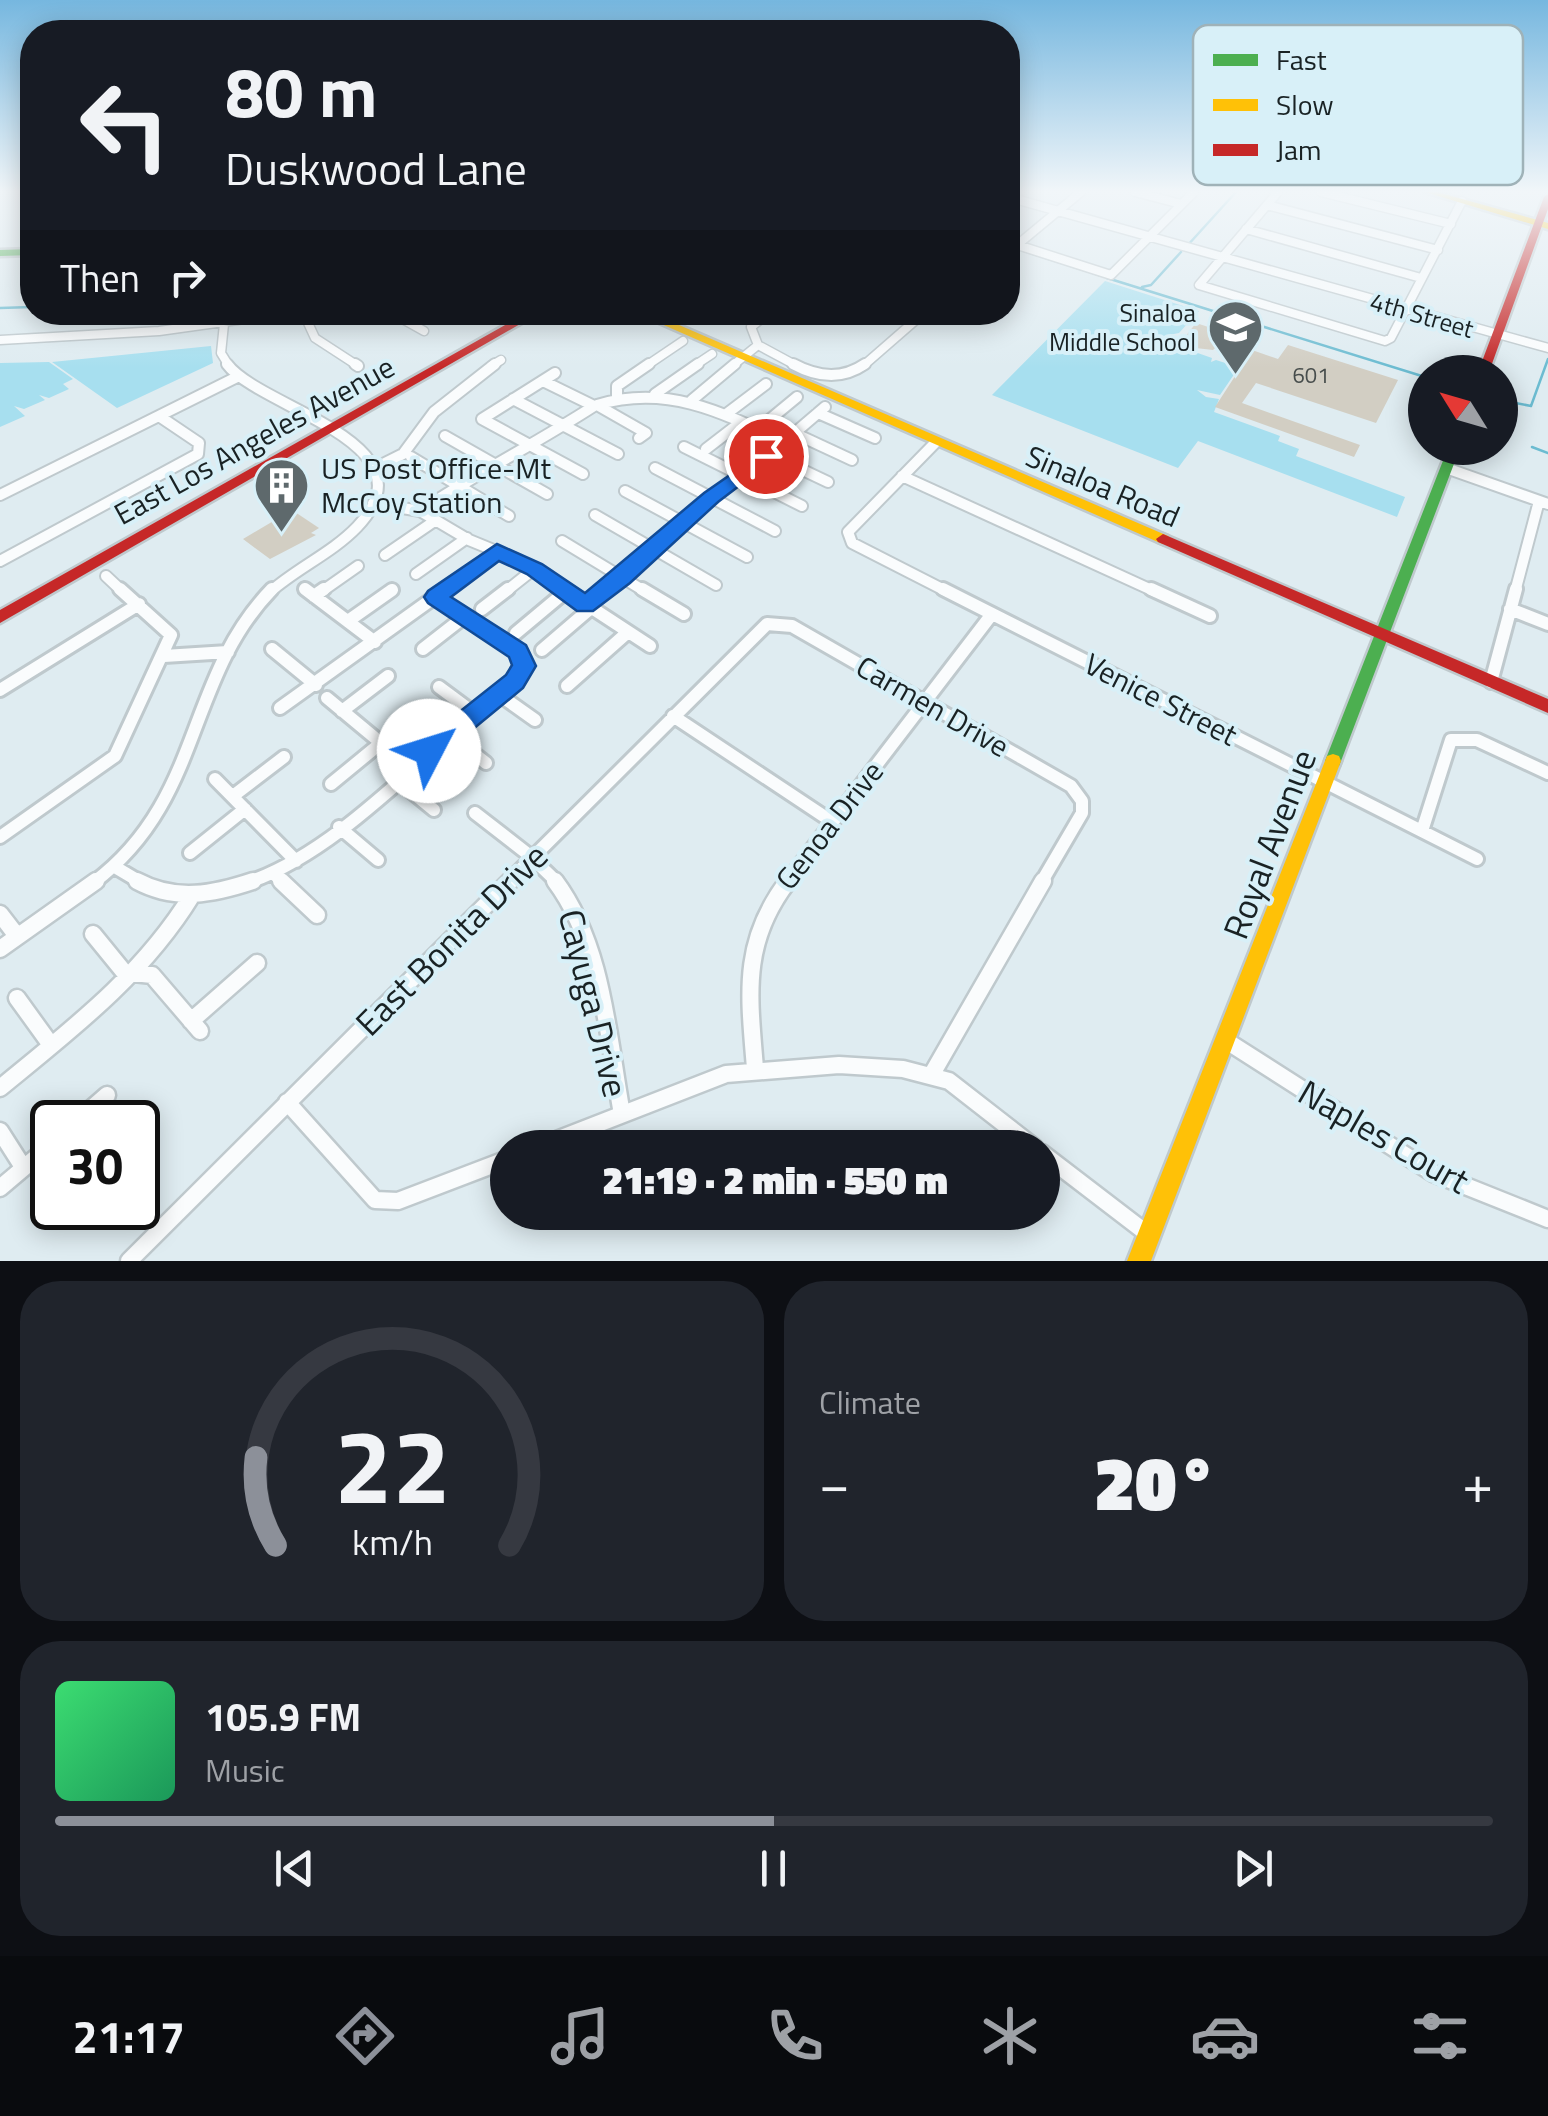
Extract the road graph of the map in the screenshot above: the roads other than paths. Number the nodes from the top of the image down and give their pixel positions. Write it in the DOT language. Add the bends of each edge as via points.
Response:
graph roads {
  1 [pos="1438,250"];
  2 [pos="1034,251"];
  3 [pos="1135,251"];
  4 [pos="1194,251"];
  5 [pos="1226,251"];
  6 [pos="1324,251"];
  7 [pos="1531,251"];
  8 [pos="1220,258"];
  9 [pos="1421,278"];
  10 [pos="1404,310"];
  11 [pos="215,325"];
  12 [pos="224,325"];
  13 [pos="310,325"];
  14 [pos="413,325"];
  15 [pos="496,325"];
  16 [pos="512,325"];
  17 [pos="670,325"];
  18 [pos="755,325"];
  19 [pos="909,325"];
  20 [pos="424,331"];
  21 [pos="1496,336"];
  22 [pos="0,340"];
  23 [pos="684,342"];
  24 [pos="758,345"];
  25 [pos="1548,348"];
  26 [pos="712,354"];
  27 [pos="1489,355"];
  28 [pos="743,356"];
  29 [pos="501,360"];
  30 [pos="358,366"];
  31 [pos="555,373"];
  32 [pos="239,376"];
  33 [pos="542,381"];
  34 [pos="766,384"];
  35 [pos="655,394"];
  36 [pos="617,398"];
  37 [pos="797,398"];
  38 [pos="513,399"];
  39 [pos="692,400"];
  40 [pos="595,406"];
  41 [pos="725,415"];
  42 [pos="159,416"];
  43 [pos="741,422"];
  44 [pos="325,426"];
  45 [pos="563,426"];
  46 [pos="757,430"];
  47 [pos="794,433"];
  48 [pos="445,436"];
  49 [pos="639,438"];
  50 [pos="875,438"];
  51 [pos="935,443"];
  52 [pos="532,446"];
  53 [pos="684,447"];
  54 [pos="706,450"];
  55 [pos="618,454"];
  56 [pos="411,457"];
  57 [pos="852,460"];
  58 [pos="493,464"];
  59 [pos="1447,465"];
  60 [pos="375,468"];
  61 [pos="655,468"];
  62 [pos="1446,468"];
  63 [pos="583,474"];
  64 [pos="742,476"];
  65 [pos="902,476"];
  66 [pos="828,482"];
  67 [pos="459,486"];
  68 [pos="625,491"];
  69 [pos="547,494"];
  70 [pos="0,496"];
  71 [pos="711,497"];
  72 [pos="1544,502"];
  73 [pos="374,503"];
  74 [pos="802,506"];
  75 [pos="420,511"];
  76 [pos="509,516"];
  77 [pos="595,516"];
  78 [pos="436,520"];
  79 [pos="682,522"];
  80 [pos="775,530"];
  81 [pos="467,538"];
  82 [pos="562,541"];
  83 [pos="654,549"];
  84 [pos="497,552"];
  85 [pos="385,555"];
  86 [pos="746,557"];
  87 [pos="0,561"];
  88 [pos="358,566"];
  89 [pos="534,569"];
  90 [pos="416,574"];
  91 [pos="106,576"];
  92 [pos="622,577"];
  93 [pos="716,585"];
  94 [pos="392,590"];
  95 [pos="565,592"];
  96 [pos="436,597"];
  97 [pos="0,604"];
  98 [pos="139,604"];
  99 [pos="588,607"];
  100 [pos="1510,609"];
  101 [pos="482,610"];
  102 [pos="684,614"];
  103 [pos="992,614"];
  104 [pos="1210,616"];
  105 [pos="0,617"];
  106 [pos="464,617"];
  107 [pos="348,621"];
  108 [pos="776,622"];
  109 [pos="1548,624"];
  110 [pos="628,632"];
  111 [pos="516,633"];
  112 [pos="1381,636"];
  113 [pos="375,642"];
  114 [pos="650,646"];
  115 [pos="272,649"];
  116 [pos="423,649"];
  117 [pos="542,650"];
  118 [pos="228,652"];
  119 [pos="164,656"];
  120 [pos="388,676"];
  121 [pos="1491,682"];
  122 [pos="316,685"];
  123 [pos="439,686"];
  124 [pos="567,686"];
  125 [pos="0,690"];
  126 [pos="497,693"];
  127 [pos="327,698"];
  128 [pos="924,702"];
  129 [pos="1548,706"];
  130 [pos="280,708"];
  131 [pos="342,711"];
  132 [pos="474,713"];
  133 [pos="673,716"];
  134 [pos="534,720"];
  135 [pos="448,734"];
  136 [pos="381,743"];
  137 [pos="284,756"];
  138 [pos="486,763"];
  139 [pos="410,767"];
  140 [pos="1548,773"];
  141 [pos="215,778"];
  142 [pos="396,778"];
  143 [pos="1325,782"];
  144 [pos="331,784"];
  145 [pos="233,796"];
  146 [pos="245,810"];
  147 [pos="434,810"];
  148 [pos="476,813"];
  149 [pos="831,821"];
  150 [pos="339,827"];
  151 [pos="1422,831"];
  152 [pos="0,836"];
  153 [pos="190,853"];
  154 [pos="531,858"];
  155 [pos="1477,858"];
  156 [pos="378,860"];
  157 [pos="296,861"];
  158 [pos="115,867"];
  159 [pos="274,874"];
  160 [pos="192,895"];
  161 [pos="0,914"];
  162 [pos="316,915"];
  163 [pos="93,934"];
  164 [pos="17,936"];
  165 [pos="0,950"];
  166 [pos="256,963"];
  167 [pos="136,974"];
  168 [pos="16,998"];
  169 [pos="1225,1040"];
  170 [pos="52,1045"];
  171 [pos="755,1068"];
  172 [pos="932,1074"];
  173 [pos="0,1088"];
  174 [pos="107,1095"];
  175 [pos="101,1100"];
  176 [pos="288,1102"];
  177 [pos="622,1114"];
  178 [pos="582,1130"];
  179 [pos="1013,1130"];
  180 [pos="0,1131"];
  181 [pos="30,1162"];
  182 [pos="490,1165"];
  183 [pos="24,1167"];
  184 [pos="1060,1167"];
  185 [pos="0,1188"];
  186 [pos="1548,1220"];
  187 [pos="1150,1235"];
  188 [pos="129,1261"];
  189 [pos="1139,1261"];
  1 -- 9 [label="street"];
  2 -- 3 [label="street" via="1112,275"];
  4 -- 8 [label="street, 4th Street"];
  5 -- 8 [label="street"];
  6 -- 9 [label="street"];
  7 -- 21 [label="main road"];
  8 -- 10 [label="street, 4th Street"];
  8 -- 10 [label="street" via="1198,283 1387,341"];
  9 -- 10 [label="street"];
  10 -- 21 [label="street, 4th Street"];
  11 -- 22 [label="street"];
  12 -- 32 [label="street" via="222,358"];
  13 -- 30 [label="street" via="315,338"];
  14 -- 20 [label="street"];
  15 -- 44 [label="main road, East Los Angeles Avenue"];
  16 -- 44 [label="main road, East Los Angeles Avenue"];
  17 -- 28 [label="main road, Sinaloa Road"];
  18 -- 24 [label="street"];
  19 -- 24 [label="street" via="846,376 804,370"];
  21 -- 25 [label="street, 4th Street"];
  21 -- 27 [label="main road"];
  23 -- 36 [label="street" via="617,386"];
  24 -- 28 [label="street"];
  26 -- 35 [label="street"];
  28 -- 39 [label="street"];
  28 -- 51 [label="main road, Sinaloa Road"];
  29 -- 60 [label="street" via="428,418 408,451"];
  31 -- 33 [label="street"];
  32 -- 42 [label="street"];
  32 -- 44 [label="street"];
  33 -- 38 [label="street"];
  33 -- 40 [label="street"];
  34 -- 41 [label="street"];
  35 -- 36 [label="street"];
  35 -- 39 [label="street"];
  36 -- 40 [label="street"];
  37 -- 46 [label="street"];
  38 -- 45 [label="street"];
  38 -- 52 [label="street" via="482,418"];
  39 -- 41 [label="street"];
  40 -- 45 [label="street"];
  40 -- 49 [label="street" via="646,433"];
  41 -- 43 [label="street"];
  42 -- 70 [label="street"];
  42 -- 87 [label="street" via="199,444 198,454"];
  43 -- 46 [label="street"];
  43 -- 54 [label="street"];
  44 -- 60 [label="street"];
  44 -- 97 [label="main road, East Los Angeles Avenue"];
  44 -- 105 [label="main road, East Los Angeles Avenue"];
  45 -- 52 [label="street"];
  45 -- 55 [label="street"];
  46 -- 47 [label="street" via="784,442"];
  47 -- 50 [label="street" via="822,410"];
  47 -- 57 [label="street"];
  48 -- 58 [label="street"];
  51 -- 65 [label="street"];
  51 -- 112 [label="main road, Sinaloa Road"];
  52 -- 58 [label="street"];
  52 -- 63 [label="street"];
  53 -- 64 [label="street"];
  56 -- 67 [label="street"];
  58 -- 67 [label="street"];
  58 -- 69 [label="street"];
  59 -- 62 [label="main road, Royal Avenue"];
  60 -- 73 [label="street"];
  61 -- 71 [label="street"];
  62 -- 72 [label="street"];
  62 -- 112 [label="main road, Royal Avenue"];
  64 -- 66 [label="street" via="769,454"];
  64 -- 71 [label="street"];
  64 -- 74 [label="street"];
  65 -- 103 [label="street, Venice Street" via="848,536"];
  65 -- 104 [label="street"];
  67 -- 75 [label="street"];
  67 -- 76 [label="street"];
  68 -- 79 [label="street"];
  71 -- 79 [label="street"];
  71 -- 80 [label="street"];
  72 -- 100 [label="street"];
  73 -- 75 [label="street"];
  73 -- 118 [label="street" via="349,535 263,598"];
  75 -- 78 [label="street"];
  77 -- 83 [label="street"];
  78 -- 81 [label="street"];
  78 -- 85 [label="street"];
  79 -- 83 [label="street"];
  79 -- 86 [label="street"];
  81 -- 84 [label="street"];
  81 -- 90 [label="street"];
  82 -- 92 [label="street"];
  83 -- 92 [label="street"];
  83 -- 93 [label="street"];
  84 -- 89 [label="street"];
  84 -- 96 [label="street"];
  88 -- 107 [label="street" via="310,593"];
  89 -- 95 [label="street"];
  89 -- 101 [label="street"];
  91 -- 98 [label="street"];
  92 -- 99 [label="street"];
  92 -- 102 [label="street"];
  94 -- 107 [label="street"];
  95 -- 99 [label="street"];
  95 -- 111 [label="street"];
  96 -- 106 [label="street"];
  96 -- 113 [label="street"];
  98 -- 119 [label="street" via="171,635"];
  98 -- 125 [label="street"];
  99 -- 110 [label="street"];
  99 -- 117 [label="street"];
  100 -- 109 [label="street"];
  100 -- 121 [label="street"];
  103 -- 128 [label="street, Genoa Drive"];
  103 -- 143 [label="street, Venice Street"];
  106 -- 116 [label="street"];
  106 -- 126 [label="street" via="518,652 524,666"];
  107 -- 113 [label="street"];
  108 -- 128 [label="street, Carmen Drive"];
  108 -- 133 [label="street, East Bonita Drive" via="760,628"];
  110 -- 114 [label="street"];
  110 -- 124 [label="street"];
  112 -- 121 [label="main road, Sinaloa Road"];
  112 -- 143 [label="main road, Royal Avenue"];
  113 -- 122 [label="street"];
  115 -- 122 [label="street"];
  118 -- 119 [label="street"];
  118 -- 158 [label="street" via="165,804"];
  119 -- 152 [label="street" via="115,756"];
  120 -- 131 [label="street"];
  121 -- 129 [label="main road, Sinaloa Road"];
  122 -- 130 [label="street"];
  123 -- 132 [label="street"];
  126 -- 132 [label="street"];
  126 -- 134 [label="street"];
  127 -- 131 [label="street"];
  128 -- 149 [label="street, Genoa Drive"];
  128 -- 172 [label="street, Carmen Drive" via="1071,786 1082,801 1082,813"];
  131 -- 136 [label="street"];
  132 -- 135 [label="street"];
  133 -- 149 [label="street"];
  133 -- 154 [label="street, East Bonita Drive"];
  135 -- 138 [label="street"];
  135 -- 139 [label="street"];
  136 -- 139 [label="street"];
  136 -- 144 [label="street"];
  137 -- 145 [label="street"];
  139 -- 142 [label="street"];
  140 -- 151 [label="street" via="1477,740 1450,740"];
  141 -- 145 [label="street"];
  142 -- 147 [label="street"];
  142 -- 150 [label="street"];
  143 -- 151 [label="street, Venice Street"];
  143 -- 169 [label="main road, Royal Avenue"];
  145 -- 146 [label="street"];
  146 -- 153 [label="street"];
  146 -- 157 [label="street"];
  148 -- 154 [label="street, Cayuga Drive"];
  149 -- 171 [label="street, Genoa Drive" via="776,892 758,929 749,979"];
  150 -- 156 [label="street"];
  150 -- 157 [label="street"];
  151 -- 155 [label="street, Venice Street"];
  154 -- 176 [label="street, East Bonita Drive"];
  154 -- 177 [label="street, Cayuga Drive" via="559,884 579,919"];
  157 -- 159 [label="street"];
  158 -- 160 [label="street" via="154,890"];
  158 -- 164 [label="street"];
  159 -- 160 [label="street"];
  159 -- 162 [label="street"];
  160 -- 167 [label="street" via="173,932"];
  161 -- 164 [label="street"];
  163 -- 167 [label="street" via="124,972"];
  164 -- 165 [label="street"];
  166 -- 167 [label="street" via="196,1026 152,974"];
  167 -- 170 [label="street"];
  168 -- 170 [label="street"];
  169 -- 186 [label="street, Naples Court" via="1434,1173"];
  169 -- 187 [label="main road, Royal Avenue"];
  170 -- 173 [label="street"];
  171 -- 172 [label="street"];
  171 -- 177 [label="street"];
  172 -- 179 [label="street"];
  174 -- 175 [label="street"];
  176 -- 182 [label="street" via="375,1200 398,1201"];
  176 -- 188 [label="street, East Bonita Drive"];
  177 -- 178 [label="street"];
  180 -- 183 [label="street"];
  181 -- 183 [label="street"];
  183 -- 185 [label="street"];
  184 -- 187 [label="street"];
  187 -- 189 [label="main road, Royal Avenue"];
}
